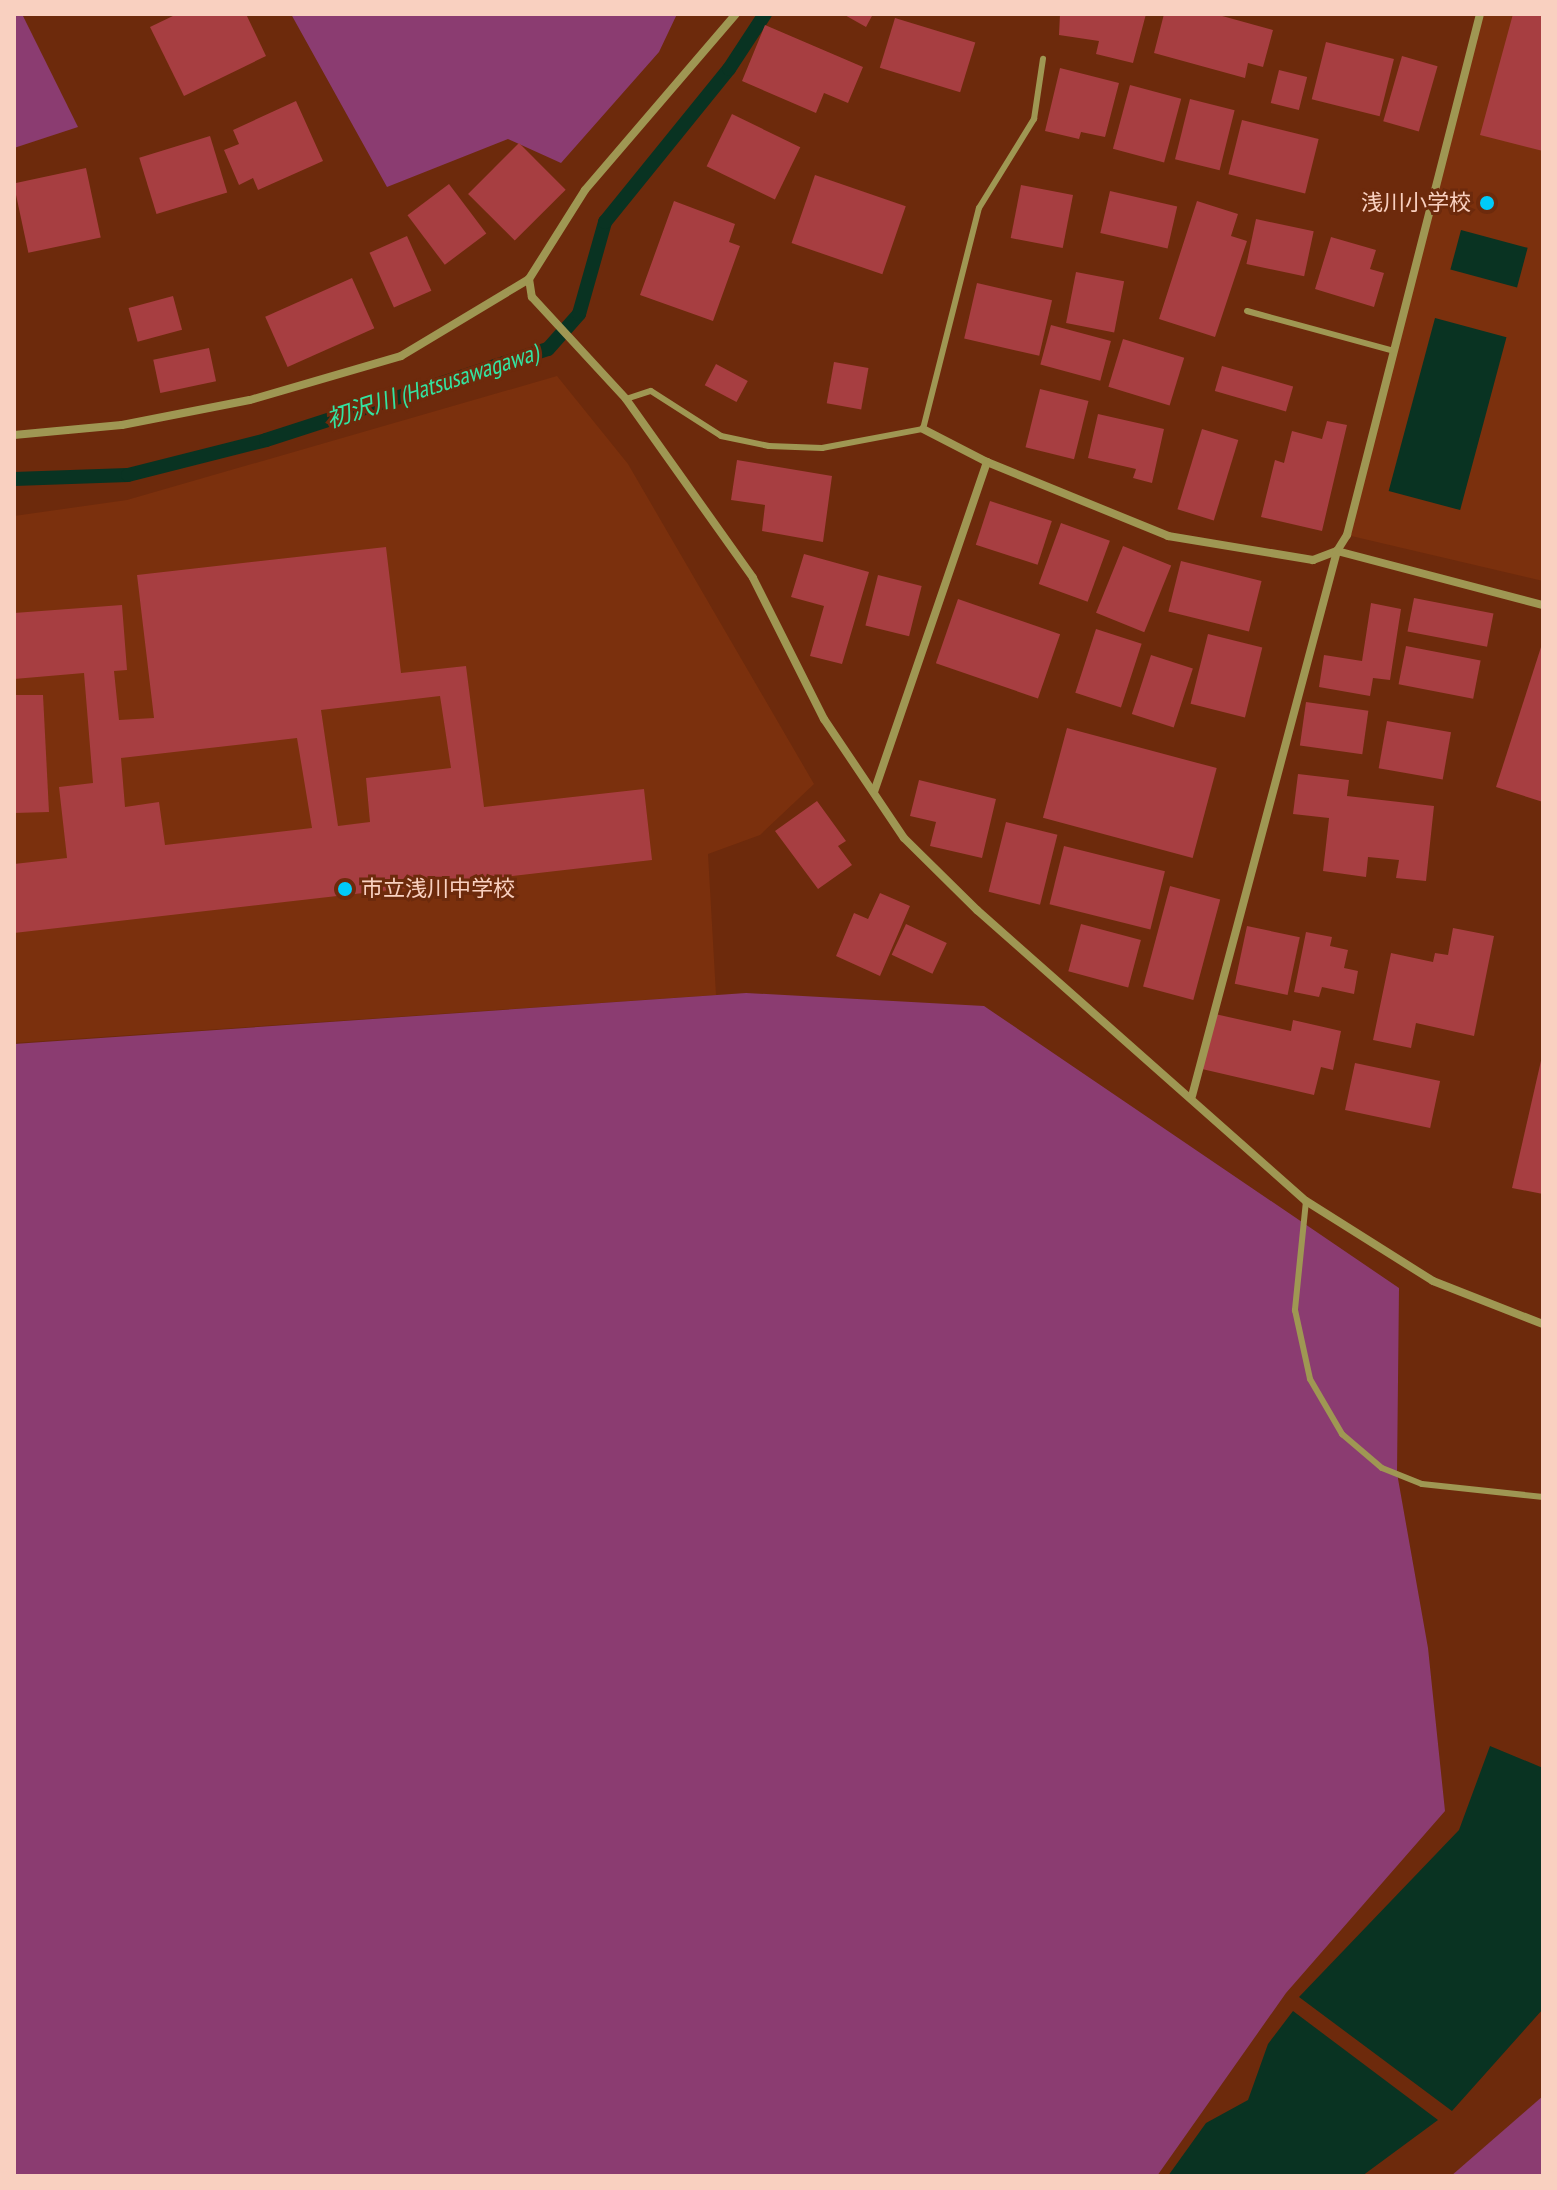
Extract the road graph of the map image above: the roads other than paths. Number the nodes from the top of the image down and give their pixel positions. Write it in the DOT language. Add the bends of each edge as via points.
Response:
graph roads {
  1 [pos="736,14"];
  2 [pos="1480,14"];
  3 [pos="1043,59"];
  4 [pos="529,279"];
  5 [pos="1247,311"];
  6 [pos="1394,351"];
  7 [pos="626,399"];
  8 [pos="923,429"];
  9 [pos="14,435"];
  10 [pos="987,462"];
  11 [pos="1337,551"];
  12 [pos="1543,605"];
  13 [pos="874,792"];
  14 [pos="1192,1096"];
  15 [pos="1306,1201"];
  16 [pos="1543,1324"];
  17 [pos="1543,1497"];
  1 -- 4 [label="street" via="585,190"];
  2 -- 6 [label="street"];
  3 -- 8 [label="lane" via="1034,119 979,208"];
  4 -- 7 [label="street" via="532,297"];
  4 -- 9 [label="street" via="401,356 236,403 122,425"];
  5 -- 6 [label="lane"];
  6 -- 11 [label="street" via="1347,535"];
  7 -- 8 [label="lane" via="651,391 721,436 769,446 822,448"];
  7 -- 13 [label="street" via="753,578 824,719"];
  8 -- 10 [label="street"];
  10 -- 11 [label="street" via="1168,536 1313,560"];
  10 -- 13 [label="street"];
  11 -- 12 [label="street"];
  11 -- 14 [label="street"];
  13 -- 14 [label="street" via="904,838 977,910"];
  14 -- 15 [label="street"];
  15 -- 16 [label="street" via="1433,1281"];
  15 -- 17 [label="lane" via="1295,1310 1310,1379 1342,1434 1382,1468 1422,1484"];
}
